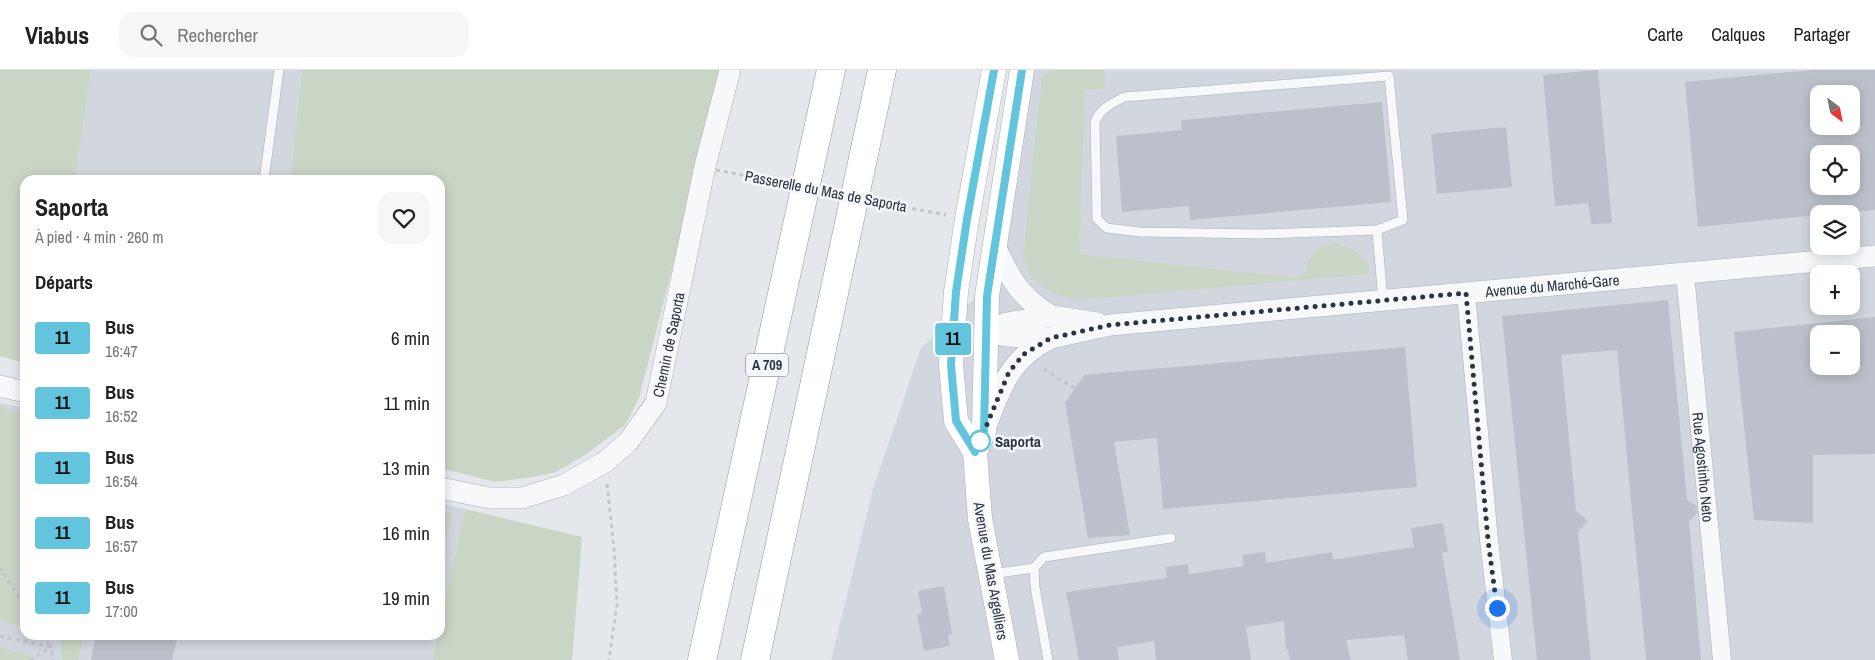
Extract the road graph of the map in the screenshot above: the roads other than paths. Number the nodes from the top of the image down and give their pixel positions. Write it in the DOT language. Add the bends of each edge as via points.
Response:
graph roads {
  1 [pos="280,70"];
  2 [pos="730,70"];
  3 [pos="831,70"];
  4 [pos="882,70"];
  5 [pos="994,70"];
  6 [pos="1022,70"];
  7 [pos="265,175"];
  8 [pos="1377,230"];
  9 [pos="995,246"];
  10 [pos="1875,256"];
  11 [pos="1685,274"];
  12 [pos="1466,293"];
  13 [pos="1383,301"];
  14 [pos="1051,316"];
  15 [pos="1110,325"];
  16 [pos="954,330"];
  17 [pos="985,331"];
  18 [pos="1051,338"];
  19 [pos="0,386"];
  20 [pos="20,391"];
  21 [pos="984,431"];
  22 [pos="975,452"];
  23 [pos="445,489"];
  24 [pos="1170,538"];
  25 [pos="1034,568"];
  26 [pos="991,574"];
  27 [pos="702,660"];
  28 [pos="755,660"];
  29 [pos="1007,660"];
  30 [pos="1048,660"];
  31 [pos="1503,660"];
  32 [pos="1722,660"];
  1 -- 7 [label="lane"];
  2 -- 23 [label="street, Chemin de Saporta" via="705,166 656,403 628,442 605,462 564,485 522,498 490,498"];
  3 -- 27 [label="highway, A 709"];
  4 -- 28 [label="highway"];
  5 -- 16 [label="main road, Avenue du Mas Argelliers" via="967,219"];
  6 -- 9 [label="main road, Avenue du Mas Argelliers"];
  8 -- 8 [label="lane" via="1261,234 1140,232 1107,228 1097,219 1095,122 1098,114 1124,97 1389,76 1403,220"];
  8 -- 13 [label="lane"];
  9 -- 14 [label="street, Avenue du Marché-Gare" via="1021,293"];
  9 -- 17 [label="main road, Avenue du Mas Argelliers"];
  10 -- 11 [label="street, Avenue du Marché-Gare"];
  11 -- 12 [label="street, Avenue du Marché-Gare"];
  11 -- 32 [label="street, Rue Agostinho Neto"];
  12 -- 13 [label="street, Avenue du Marché-Gare"];
  12 -- 31 [label="street" via="1488,540"];
  13 -- 15 [label="street, Avenue du Marché-Gare"];
  14 -- 15 [label="street, Avenue du Marché-Gare"];
  14 -- 17 [label="street, Avenue du Marché-Gare" via="1007,323"];
  15 -- 18 [label="street, Avenue du Marché-Gare"];
  16 -- 17 [label="main road"];
  16 -- 22 [label="main road, Avenue du Mas Argelliers" via="951,365 956,421"];
  17 -- 18 [label="street, Avenue du Marché-Gare" via="1007,336"];
  17 -- 21 [label="main road, Avenue du Mas Argelliers"];
  18 -- 21 [label="street, Avenue du Marché-Gare" via="1024,354 1009,372"];
  19 -- 20 [label="street"];
  21 -- 22 [label="main road, Avenue du Mas Argelliers"];
  22 -- 26 [label="main road, Avenue du Mas Argelliers" via="980,519"];
  24 -- 25 [label="lane" via="1044,557"];
  25 -- 26 [label="lane"];
  25 -- 30 [label="lane"];
  26 -- 29 [label="main road, Avenue du Mas Argelliers"];
}
